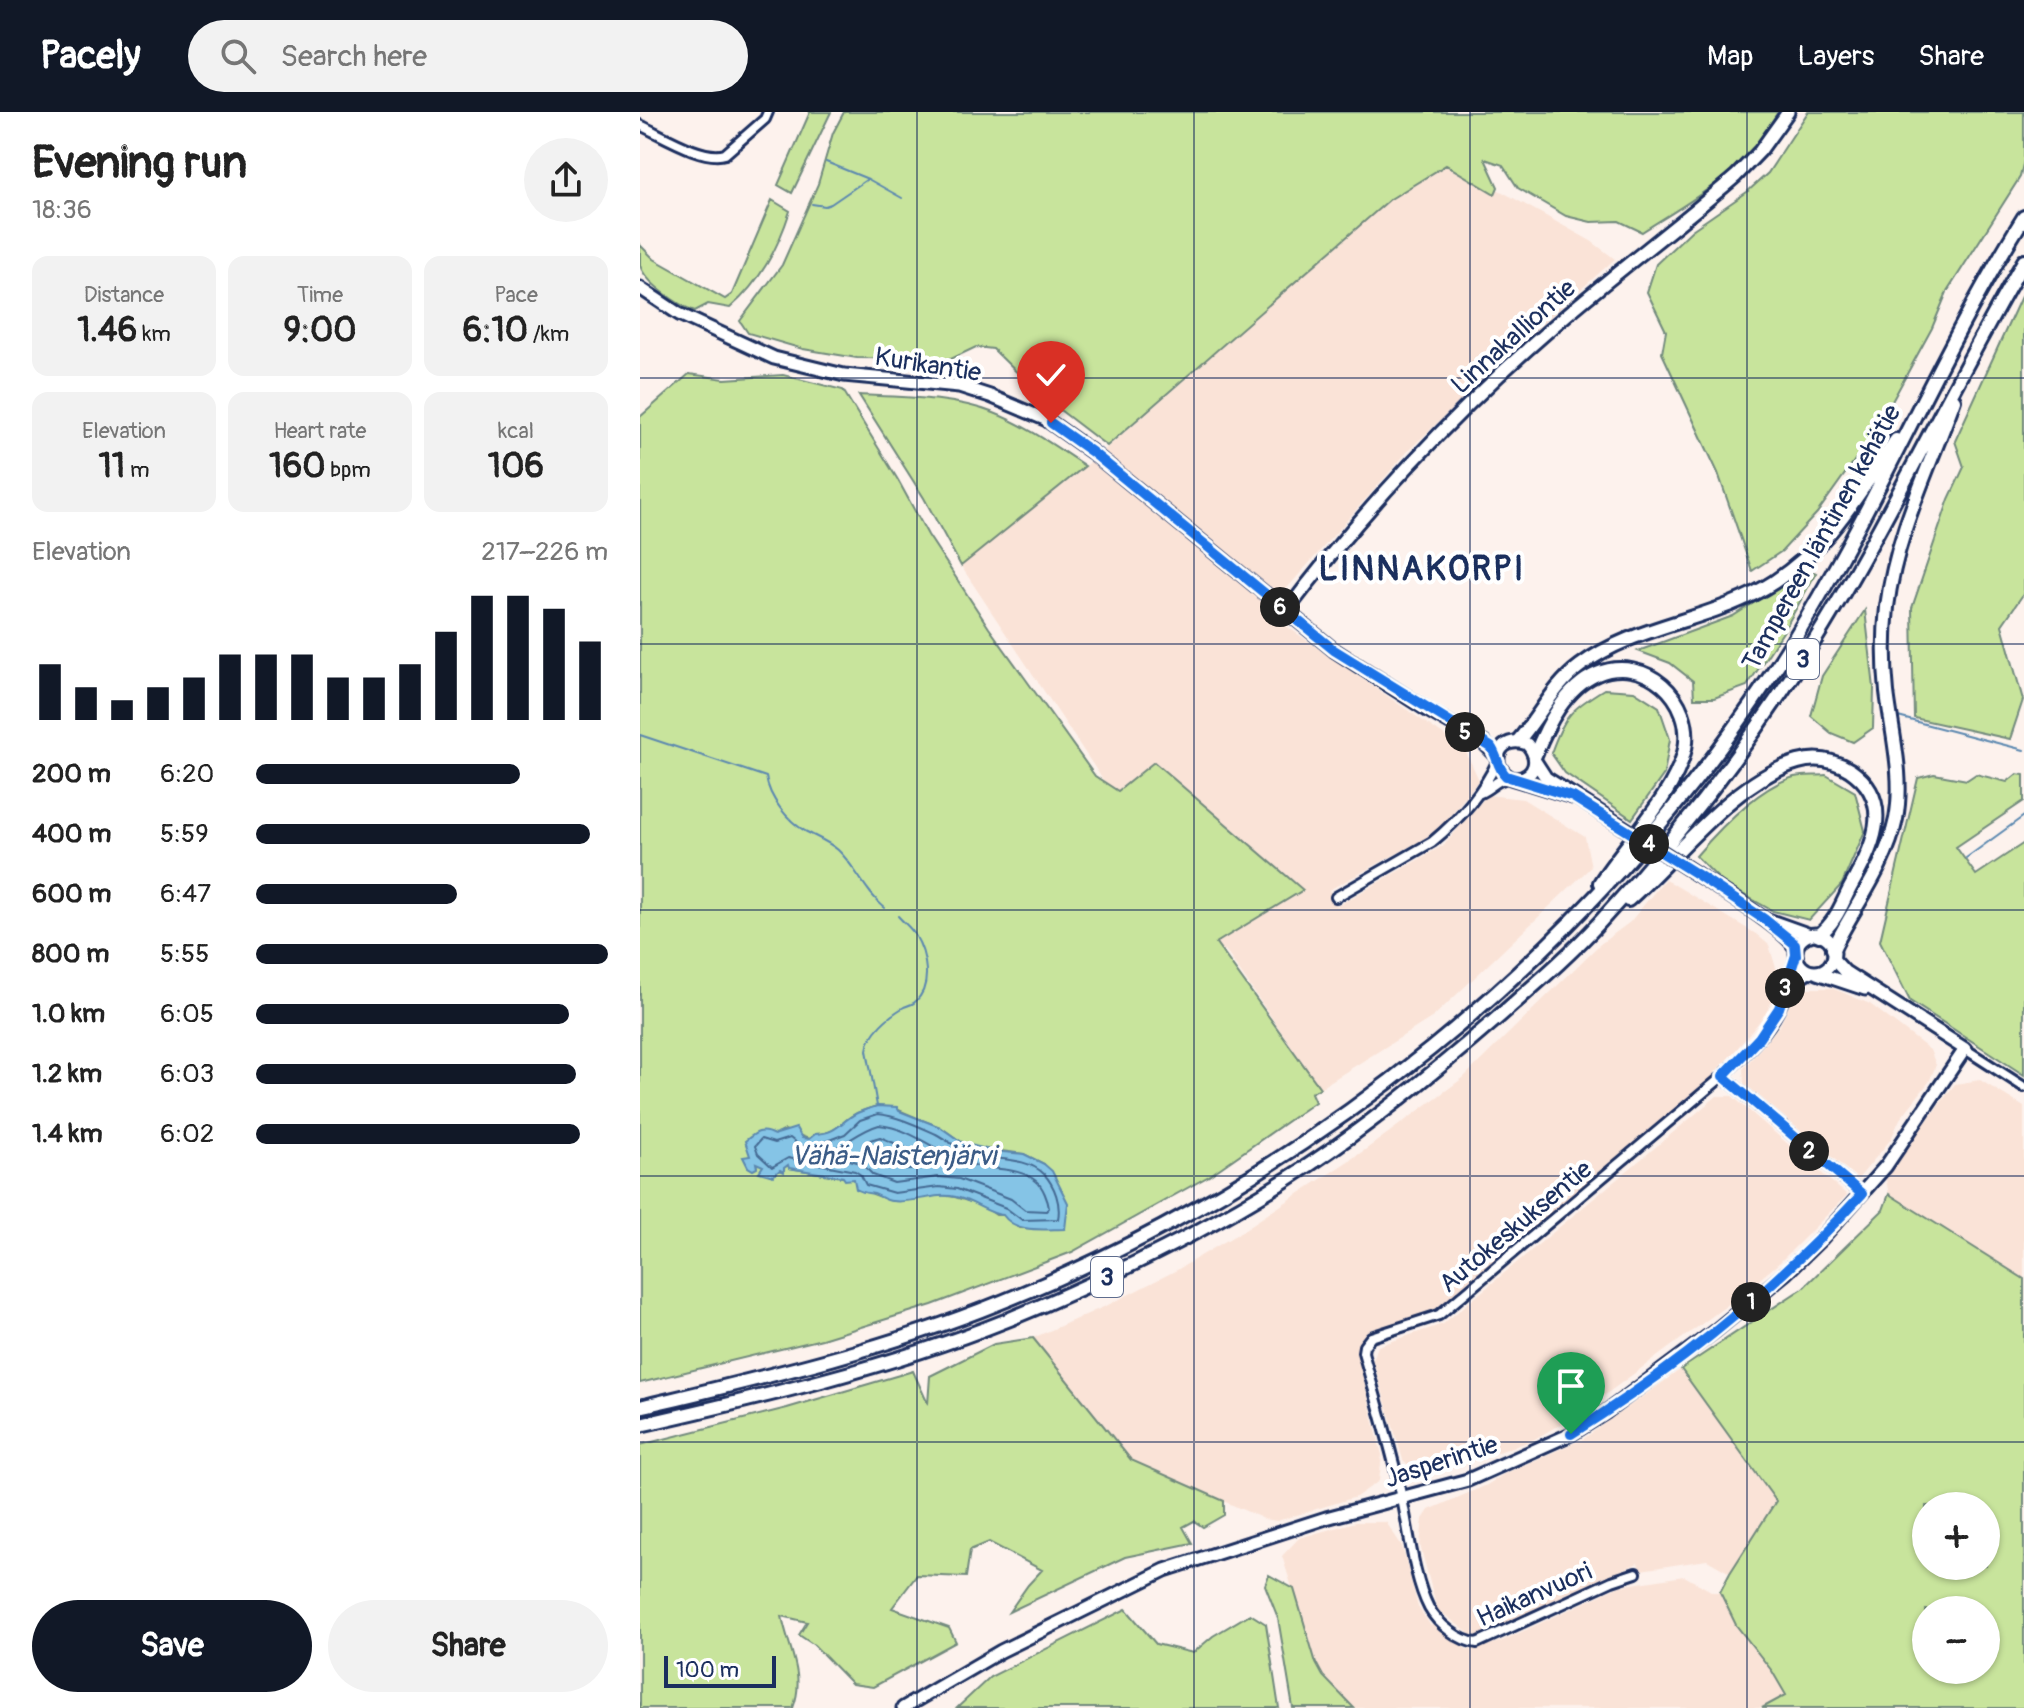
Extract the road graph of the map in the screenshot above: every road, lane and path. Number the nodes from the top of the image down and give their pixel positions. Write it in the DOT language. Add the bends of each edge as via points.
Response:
graph roads {
  1 [pos="768,112"];
  2 [pos="1788,112"];
  3 [pos="640,125"];
  4 [pos="2024,217"];
  5 [pos="2024,261"];
  6 [pos="640,288"];
  7 [pos="1966,366"];
  8 [pos="1915,415"];
  9 [pos="1286,612"];
  10 [pos="1457,726"];
  11 [pos="1515,742"];
  12 [pos="1498,758"];
  13 [pos="1535,758"];
  14 [pos="1514,779"];
  15 [pos="1480,793"];
  16 [pos="1573,797"];
  17 [pos="1336,897"];
  18 [pos="1589,902"];
  19 [pos="1764,919"];
  20 [pos="1598,925"];
  21 [pos="1815,935"];
  22 [pos="1796,952"];
  23 [pos="1833,954"];
  24 [pos="1812,972"];
  25 [pos="1880,994"];
  26 [pos="1784,997"];
  27 [pos="1965,1049"];
  28 [pos="1723,1076"];
  29 [pos="2024,1087"];
  30 [pos="1862,1194"];
  31 [pos="640,1407"];
  32 [pos="640,1425"];
  33 [pos="1402,1498"];
  34 [pos="1636,1573"];
  35 [pos="903,1708"];
  1 -- 3 [label="street" via="718,156"];
  2 -- 9 [label="main road, Linnakalliontie" via="1736,176 1550,328 1473,401 1343,541"];
  4 -- 8 [label="highway, Tampereen läntinen kehätie / 3"];
  5 -- 7 [label="highway, Tampereen läntinen kehätie / 3"];
  6 -- 9 [label="main road, Kurikantie" via="679,314 774,358 844,375 959,386 1047,420"];
  7 -- 20 [label="highway, Tampereen läntinen kehätie / 3" via="1859,566 1799,665 1715,787"];
  7 -- 23 [label="highway" via="1909,512 1889,591 1885,658 1898,768 1896,817 1885,856"];
  8 -- 11 [label="highway" via="1846,515 1805,559 1772,584 1726,607 1590,659 1557,688"];
  8 -- 18 [label="highway, Tampereen läntinen kehätie / 3" via="1861,523 1763,688 1664,819"];
  9 -- 10 [label="main road, Kurikantie" via="1359,667"];
  10 -- 11 [label="main road, Kurikantie"];
  10 -- 12 [label="main road, Kurikantie" via="1491,747"];
  11 -- 12 [label="main road" via="1504,746"];
  11 -- 13 [label="main road" via="1527,744"];
  12 -- 14 [label="main road" via="1501,771"];
  12 -- 15 [label="street"];
  13 -- 14 [label="main road" via="1528,776"];
  13 -- 16 [label="main road" via="1541,773"];
  13 -- 18 [label="highway" via="1550,721 1572,693 1598,674 1644,673 1679,703 1686,737 1676,770"];
  14 -- 15 [label="street" via="1499,780"];
  14 -- 16 [label="main road"];
  15 -- 17 [label="street" via="1432,842"];
  16 -- 19 [label="main road, bridge"];
  18 -- 31 [label="highway, Tampereen läntinen kehätie / 3" via="1401,1073 1284,1157 1154,1232 1036,1288 903,1338"];
  19 -- 21 [label="main road"];
  19 -- 22 [label="main road" via="1790,940"];
  20 -- 21 [label="highway" via="1752,786 1787,766 1823,760 1840,764 1862,780 1872,798 1876,827 1867,858 1834,920"];
  20 -- 32 [label="highway, Tampereen läntinen kehätie / 3" via="1466,1045 1379,1114 1308,1166 1159,1251 1002,1322 892,1361"];
  21 -- 22 [label="main road" via="1801,940"];
  21 -- 23 [label="main road" via="1828,940"];
  22 -- 24 [label="main road" via="1800,966"];
  22 -- 26 [label="street, Autokeskuksentie"];
  23 -- 24 [label="main road" via="1826,969"];
  23 -- 25 [label="main road" via="1842,970"];
  24 -- 25 [label="main road"];
  24 -- 26 [label="street, Autokeskuksentie"];
  25 -- 27 [label="main road"];
  26 -- 28 [label="street, Autokeskuksentie" via="1759,1038"];
  27 -- 29 [label="street"];
  27 -- 30 [label="main road, Jasperintie"];
  28 -- 30 [label="street"];
  28 -- 33 [label="street, Autokeskuksentie" via="1439,1315 1371,1337 1364,1346"];
  30 -- 33 [label="main road, Jasperintie" via="1786,1273 1606,1412 1571,1434 1468,1480"];
  33 -- 34 [label="street, Haikanvuori" via="1431,1611 1469,1642 1494,1637"];
  33 -- 35 [label="main road, Jasperintie" via="1165,1570 1001,1651"];
}
